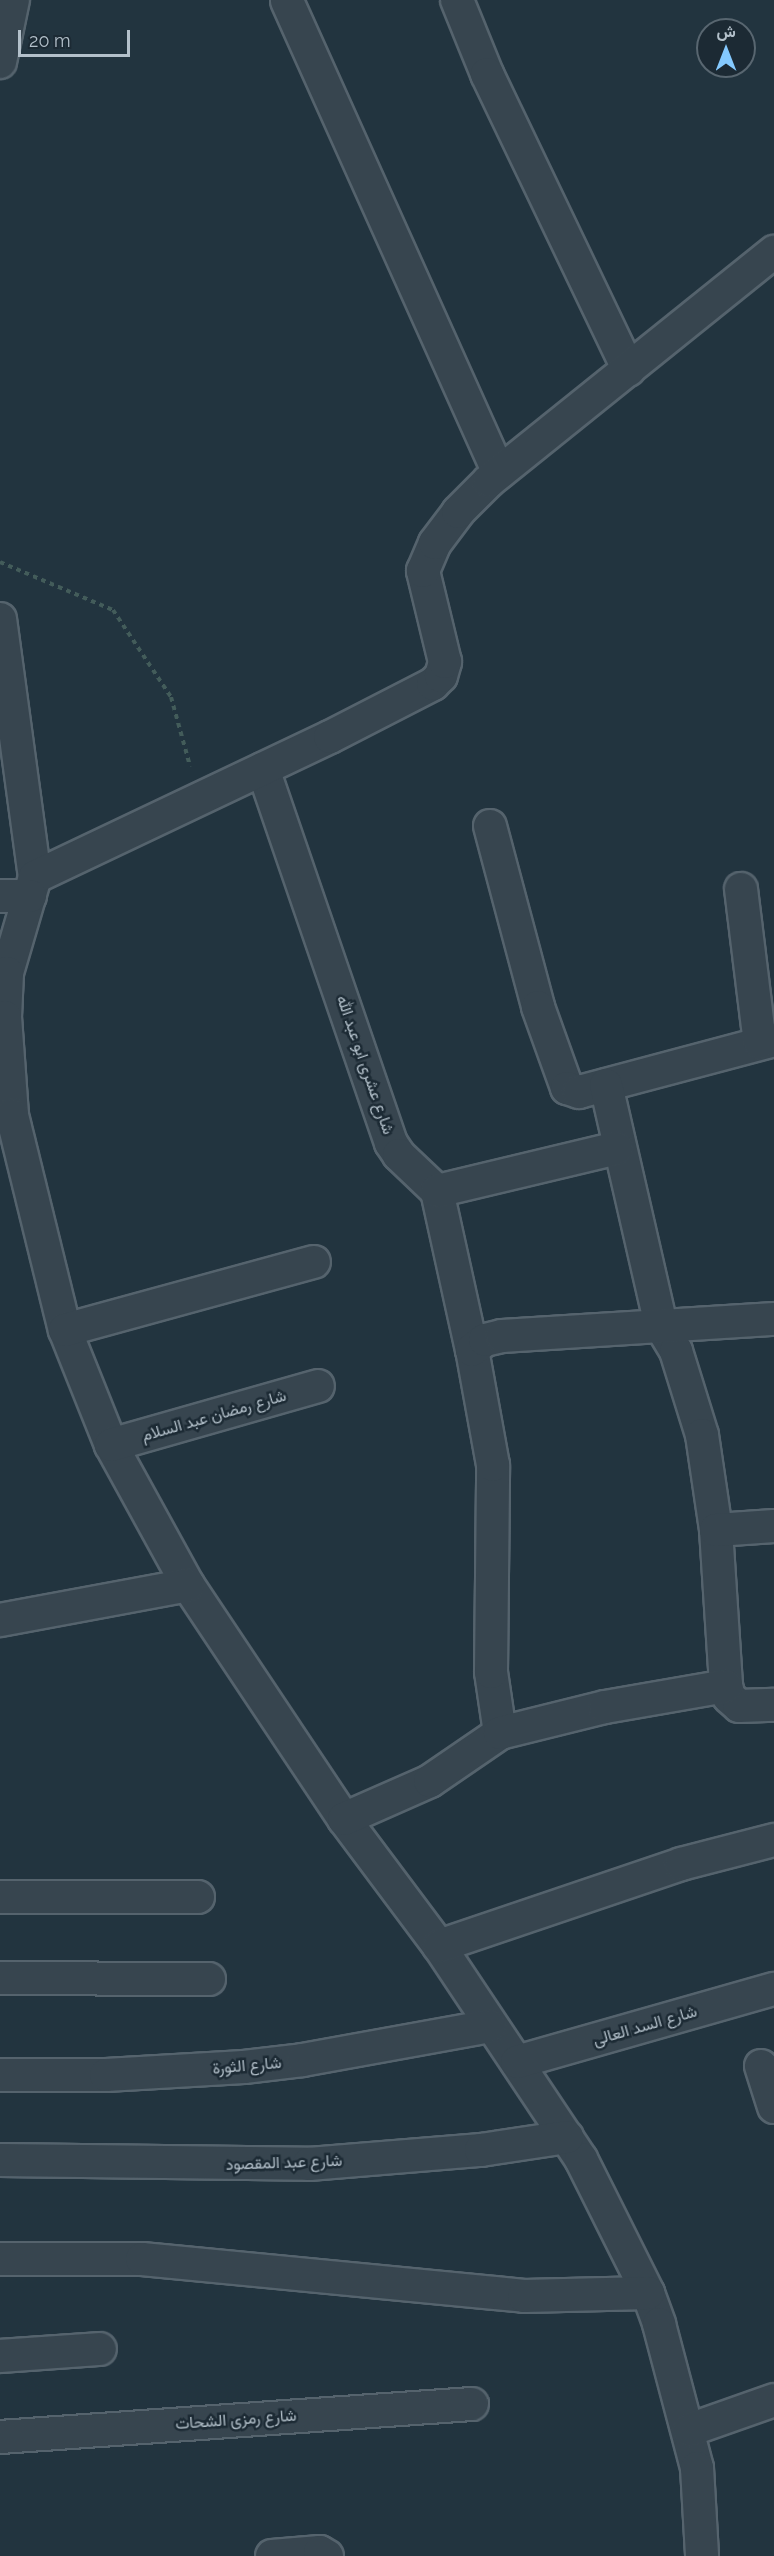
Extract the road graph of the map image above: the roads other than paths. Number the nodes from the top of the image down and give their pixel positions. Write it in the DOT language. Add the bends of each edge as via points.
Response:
graph roads {
  1 [pos="13,0"];
  2 [pos="457,0"];
  3 [pos="287,1"];
  4 [pos="0,62"];
  5 [pos="774,252"];
  6 [pos="629,370"];
  7 [pos="499,473"];
  8 [pos="0,619"];
  9 [pos="263,769"];
  10 [pos="490,826"];
  11 [pos="22,889"];
  12 [pos="741,889"];
  13 [pos="767,1042"];
  14 [pos="606,1085"];
  15 [pos="617,1148"];
  16 [pos="12,1179"];
  17 [pos="437,1191"];
  18 [pos="314,1262"];
  19 [pos="774,1319"];
  20 [pos="661,1326"];
  21 [pos="65,1330"];
  22 [pos="472,1350"];
  23 [pos="318,1386"];
  24 [pos="111,1445"];
  25 [pos="774,1526"];
  26 [pos="716,1530"];
  27 [pos="188,1585"];
  28 [pos="0,1620"];
  29 [pos="726,1686"];
  30 [pos="774,1705"];
  31 [pos="500,1733"];
  32 [pos="344,1819"];
  33 [pos="774,1840"];
  34 [pos="0,1897"];
  35 [pos="198,1897"];
  36 [pos="439,1946"];
  37 [pos="0,1978"];
  38 [pos="209,1979"];
  39 [pos="774,1989"];
  40 [pos="490,2026"];
  41 [pos="517,2062"];
  42 [pos="761,2066"];
  43 [pos="0,2075"];
  44 [pos="774,2107"];
  45 [pos="567,2137"];
  46 [pos="0,2160"];
  47 [pos="0,2259"];
  48 [pos="648,2293"];
  49 [pos="100,2349"];
  50 [pos="0,2356"];
  51 [pos="774,2400"];
  52 [pos="472,2404"];
  53 [pos="688,2430"];
  54 [pos="0,2437"];
  55 [pos="272,2556"];
  56 [pos="327,2556"];
  57 [pos="702,2556"];
  1 -- 4 [label="street"];
  2 -- 6 [label="street" via="501,105"];
  3 -- 7 [label="street"];
  5 -- 6 [label="street"];
  6 -- 7 [label="street"];
  7 -- 9 [label="street" via="458,512 427,558 425,586 445,662 441,676 396,705"];
  8 -- 11 [label="street"];
  9 -- 11 [label="street"];
  9 -- 17 [label="street, شارع عشرى ابو عبد الله" via="391,1143"];
  10 -- 14 [label="street" via="562,1081 572,1092"];
  11 -- 16 [label="street" via="7,973 5,1017"];
  12 -- 13 [label="street"];
  13 -- 14 [label="street"];
  14 -- 15 [label="street"];
  15 -- 17 [label="street"];
  15 -- 20 [label="street"];
  16 -- 21 [label="street"];
  17 -- 22 [label="street"];
  18 -- 21 [label="street"];
  19 -- 20 [label="street"];
  20 -- 22 [label="street" via="502,1336 485,1340"];
  20 -- 26 [label="street" via="676,1351 702,1435"];
  21 -- 24 [label="street"];
  22 -- 31 [label="street" via="493,1465 491,1672"];
  23 -- 24 [label="street, شارع رمضان عبد السلام"];
  24 -- 27 [label="street"];
  25 -- 26 [label="street"];
  26 -- 29 [label="street"];
  27 -- 28 [label="street"];
  27 -- 32 [label="street"];
  29 -- 30 [label="street" via="729,1697 739,1706"];
  29 -- 31 [label="street" via="605,1707"];
  31 -- 32 [label="street" via="429,1781"];
  32 -- 36 [label="street"];
  33 -- 36 [label="street" via="681,1864"];
  34 -- 35 [label="street"];
  36 -- 40 [label="street"];
  37 -- 38 [label="street"];
  39 -- 41 [label="street, شارع السد العالى"];
  40 -- 41 [label="street"];
  40 -- 43 [label="street, شارع الثورة" via="244,2067 106,2075"];
  41 -- 45 [label="street"];
  42 -- 44 [label="street"];
  45 -- 46 [label="street, شارع عبد المقصود" via="470,2151 309,2164"];
  45 -- 48 [label="street"];
  47 -- 48 [label="street" via="142,2259 524,2296"];
  48 -- 53 [label="street"];
  49 -- 50 [label="street"];
  51 -- 53 [label="street"];
  52 -- 54 [label="street, شارع رمزى الشحات"];
  53 -- 57 [label="street" via="697,2468"];
  55 -- 56 [label="street" via="320,2552"];
}
